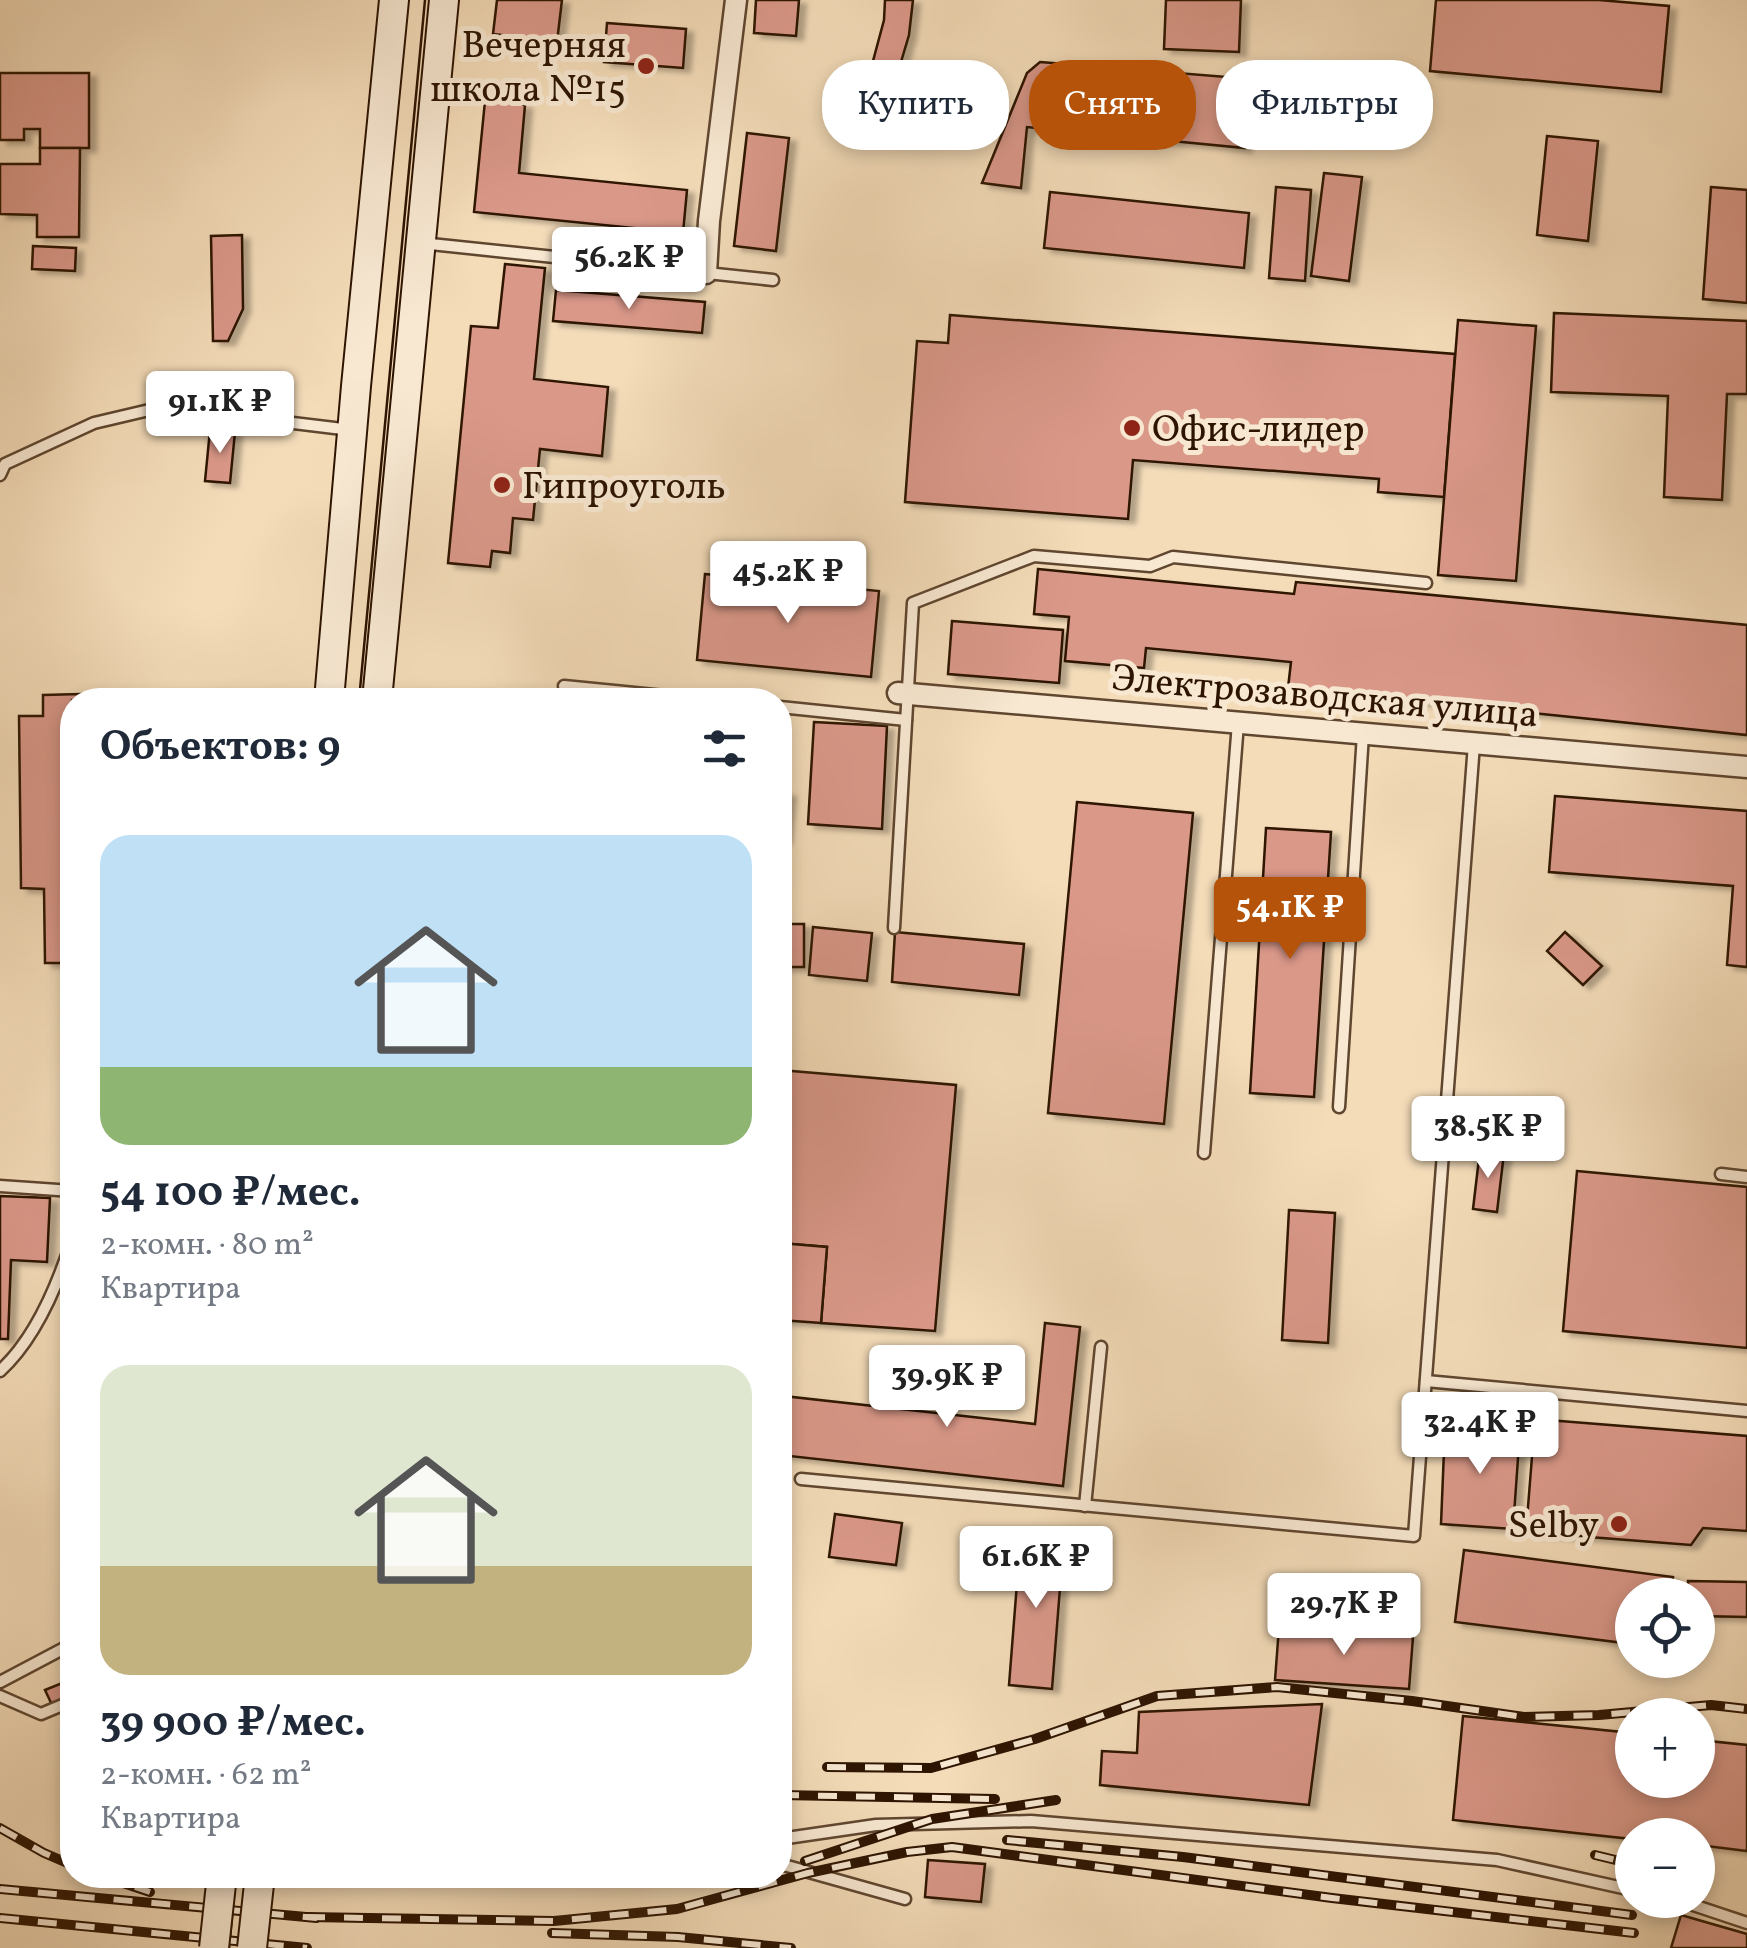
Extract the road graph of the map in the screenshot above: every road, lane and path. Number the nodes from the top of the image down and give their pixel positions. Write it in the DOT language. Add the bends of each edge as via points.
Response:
graph roads {
  1 [pos="394,0"];
  2 [pos="444,0"];
  3 [pos="736,0"];
  4 [pos="420,243"];
  5 [pos="706,273"];
  6 [pos="773,280"];
  7 [pos="352,430"];
  8 [pos="0,475"];
  9 [pos="1426,582"];
  10 [pos="564,686"];
  11 [pos="330,688"];
  12 [pos="378,688"];
  13 [pos="584,688"];
  14 [pos="903,693"];
  15 [pos="792,708"];
  16 [pos="906,720"];
  17 [pos="1238,722"];
  18 [pos="1363,734"];
  19 [pos="1474,743"];
  20 [pos="1747,767"];
  21 [pos="894,928"];
  22 [pos="1340,1107"];
  23 [pos="1204,1154"];
  24 [pos="1720,1174"];
  25 [pos="1747,1177"];
  26 [pos="0,1186"];
  27 [pos="60,1190"];
  28 [pos="60,1276"];
  29 [pos="1101,1347"];
  30 [pos="0,1370"];
  31 [pos="1426,1381"];
  32 [pos="1747,1410"];
  33 [pos="800,1480"];
  34 [pos="1085,1506"];
  35 [pos="60,1650"];
  36 [pos="0,1682"];
  37 [pos="0,1696"];
  38 [pos="60,1706"];
  39 [pos="792,1837"];
  40 [pos="792,1867"];
  41 [pos="1615,1886"];
  42 [pos="221,1888"];
  43 [pos="259,1888"];
  44 [pos="905,1900"];
  45 [pos="1715,1912"];
  46 [pos="1747,1923"];
  47 [pos="214,1948"];
  48 [pos="252,1948"];
  1 -- 7 [label="main road"];
  2 -- 4 [label="main road"];
  3 -- 5 [label="street"];
  4 -- 5 [label="lane"];
  4 -- 12 [label="main road"];
  5 -- 6 [label="lane"];
  7 -- 8 [label="lane" via="162,408 94,423 5,464"];
  7 -- 11 [label="main road"];
  9 -- 14 [label="lane" via="1172,557 1150,566 1034,556 913,603"];
  10 -- 13 [label="lane"];
  14 -- 16 [label="lane"];
  14 -- 17 [label="street, Электрозаводская улица"];
  15 -- 16 [label="lane"];
  16 -- 21 [label="lane"];
  17 -- 18 [label="street, Электрозаводская улица"];
  17 -- 23 [label="lane"];
  18 -- 19 [label="street, Электрозаводская улица"];
  18 -- 22 [label="lane"];
  19 -- 20 [label="street, Электрозаводская улица"];
  19 -- 31 [label="lane"];
  24 -- 25 [label="lane"];
  26 -- 27 [label="lane"];
  28 -- 30 [label="lane" via="16,1356"];
  29 -- 34 [label="lane"];
  31 -- 32 [label="lane"];
  31 -- 34 [label="lane" via="1414,1536"];
  33 -- 34 [label="lane"];
  35 -- 36 [label="lane"];
  37 -- 38 [label="lane" via="41,1714"];
  39 -- 41 [label="lane" via="876,1825 1032,1821 1497,1860"];
  40 -- 44 [label="lane"];
  42 -- 47 [label="main road, bridge"];
  43 -- 48 [label="main road, bridge"];
  45 -- 46 [label="lane"];
}
